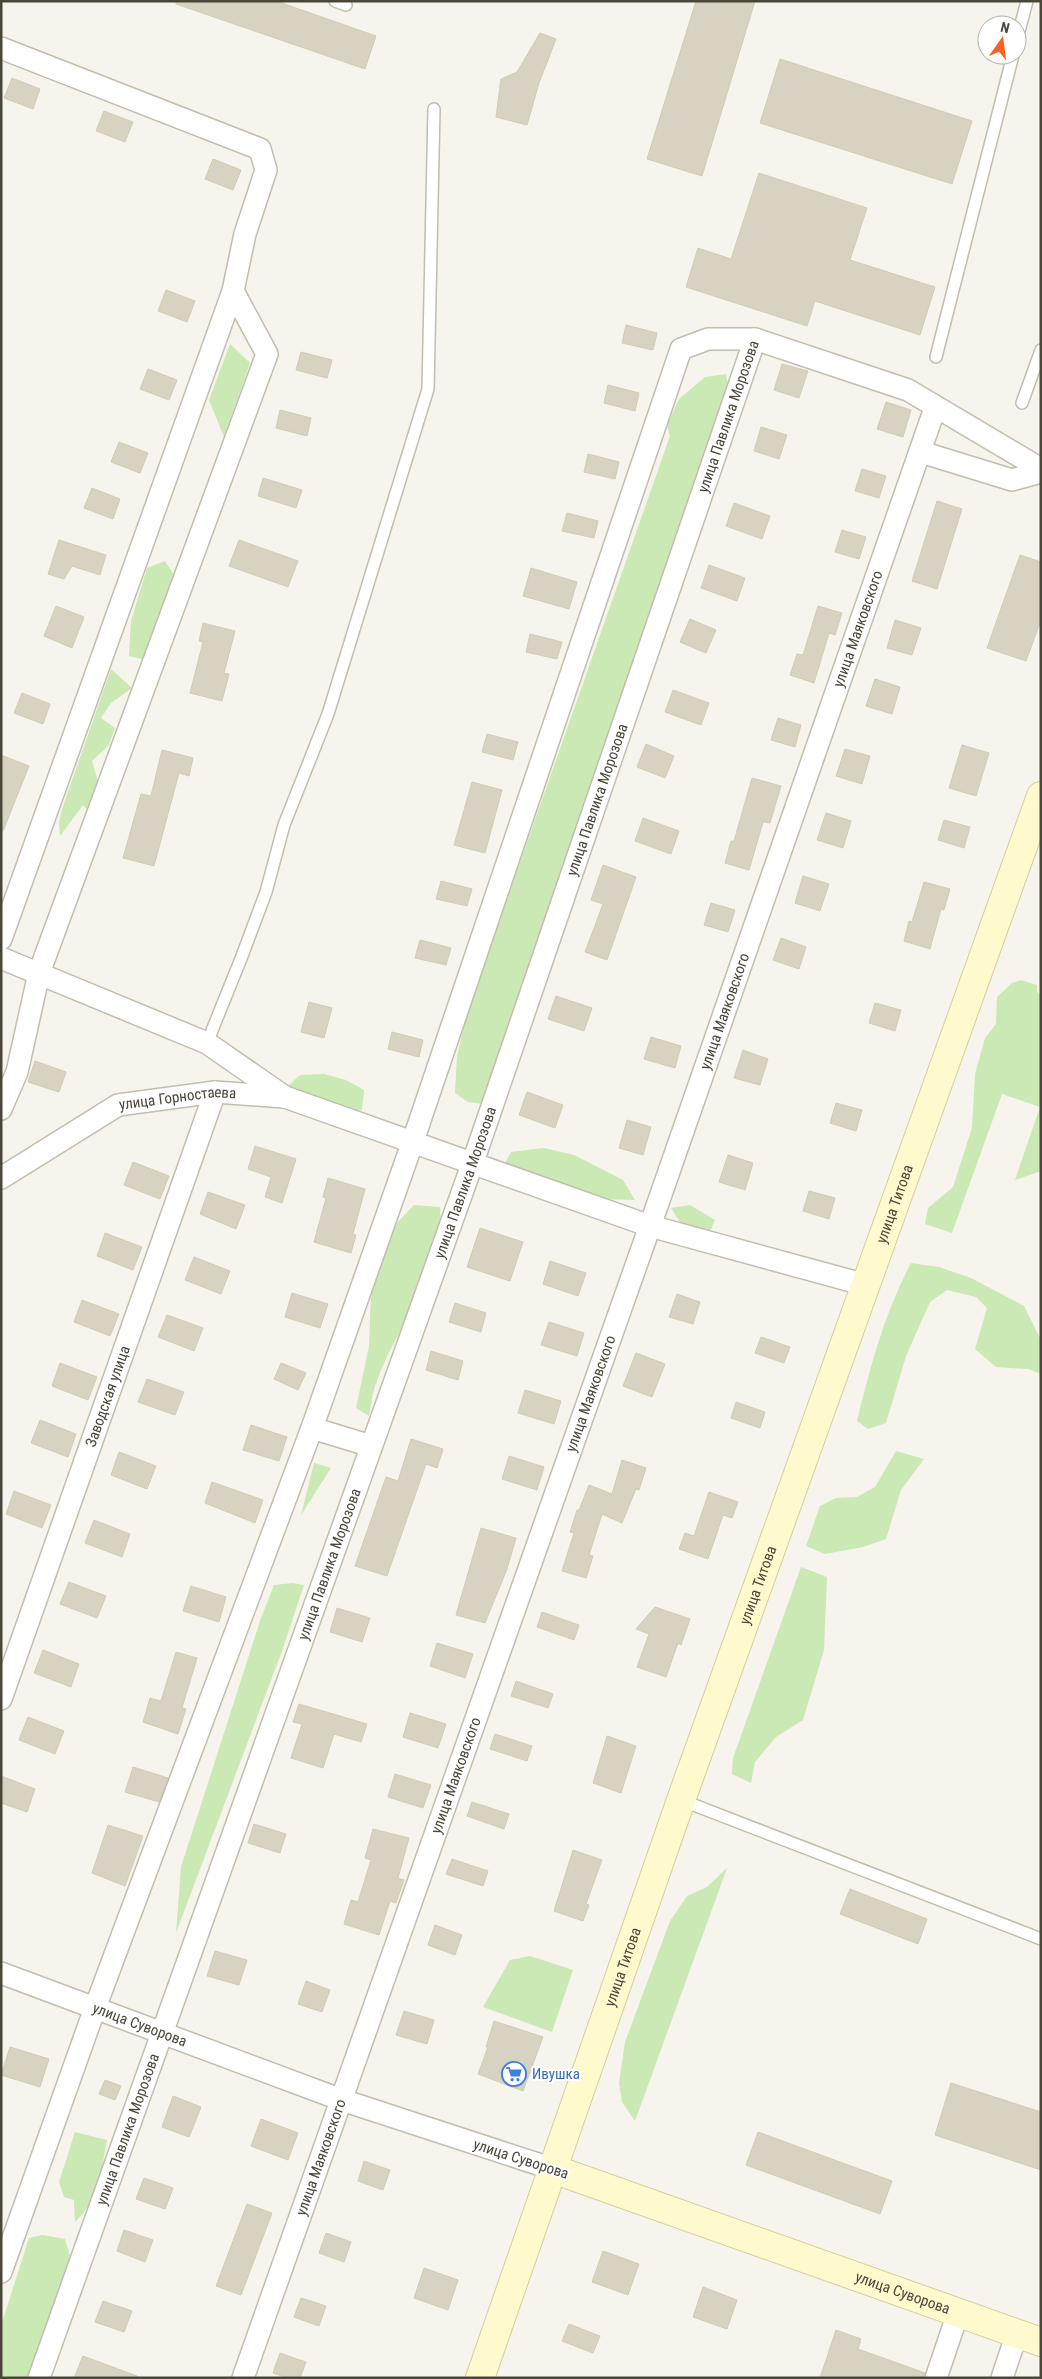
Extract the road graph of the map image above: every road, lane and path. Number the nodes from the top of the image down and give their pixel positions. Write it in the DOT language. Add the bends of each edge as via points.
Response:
graph roads {
  1 [pos="1027,1"];
  2 [pos="1023,15"];
  3 [pos="1,48"];
  4 [pos="1010,65"];
  5 [pos="434,109"];
  6 [pos="233,290"];
  7 [pos="755,339"];
  8 [pos="1041,350"];
  9 [pos="936,357"];
  10 [pos="1022,403"];
  11 [pos="935,408"];
  12 [pos="921,452"];
  13 [pos="1041,471"];
  14 [pos="1041,796"];
  15 [pos="1,939"];
  16 [pos="1,958"];
  17 [pos="39,973"];
  18 [pos="207,1043"];
  19 [pos="215,1092"];
  20 [pos="285,1097"];
  21 [pos="1,1109"];
  22 [pos="413,1142"];
  23 [pos="473,1162"];
  24 [pos="1,1178"];
  25 [pos="650,1226"];
  26 [pos="866,1285"];
  27 [pos="312,1428"];
  28 [pos="371,1446"];
  29 [pos="1,1699"];
  30 [pos="681,1800"];
  31 [pos="1041,1939"];
  32 [pos="1,1974"];
  33 [pos="95,2008"];
  34 [pos="162,2032"];
  35 [pos="342,2100"];
  36 [pos="553,2169"];
  37 [pos="1,2272"];
  38 [pos="958,2313"];
  39 [pos="1029,2338"];
  40 [pos="39,2378"];
  41 [pos="243,2378"];
  42 [pos="480,2378"];
  43 [pos="936,2378"];
  44 [pos="1002,2378"];
  1 -- 2 [label="lane"];
  3 -- 6 [label="street" via="260,149 266,170 245,234"];
  4 -- 9 [label="lane"];
  5 -- 18 [label="lane" via="428,389 328,714 284,825 266,892"];
  6 -- 15 [label="street"];
  6 -- 17 [label="street" via="267,354"];
  7 -- 11 [label="street" via="908,390"];
  7 -- 22 [label="street, улица Павлика Морозова" via="708,339 681,349"];
  7 -- 23 [label="street, улица Павлика Морозова"];
  8 -- 10 [label="lane"];
  11 -- 12 [label="street, улица Маяковского"];
  11 -- 13 [label="street"];
  12 -- 13 [label="street" via="1012,480"];
  12 -- 25 [label="street, улица Маяковского"];
  14 -- 26 [label="main road, улица Титова"];
  16 -- 17 [label="street"];
  17 -- 18 [label="street"];
  17 -- 21 [label="street" via="17,1072"];
  18 -- 20 [label="street"];
  19 -- 20 [label="street, улица Горностаева"];
  19 -- 24 [label="street, улица Горностаева" via="118,1105"];
  19 -- 29 [label="street, Заводская улица"];
  20 -- 22 [label="street"];
  22 -- 23 [label="street"];
  22 -- 27 [label="street, улица Павлика Морозова"];
  23 -- 25 [label="street"];
  23 -- 28 [label="street, улица Павлика Морозова"];
  25 -- 26 [label="street"];
  25 -- 35 [label="street, улица Маяковского"];
  26 -- 30 [label="main road, улица Титова"];
  27 -- 28 [label="street"];
  27 -- 33 [label="street, улица Павлика Морозова"];
  28 -- 34 [label="street, улица Павлика Морозова"];
  30 -- 31 [label="lane"];
  30 -- 36 [label="main road, улица Титова"];
  32 -- 33 [label="street, улица Суворова"];
  33 -- 34 [label="street, улица Суворова"];
  33 -- 37 [label="street, улица Павлика Морозова"];
  34 -- 35 [label="street, улица Суворова"];
  34 -- 40 [label="street, улица Павлика Морозова"];
  35 -- 36 [label="street, улица Суворова"];
  35 -- 41 [label="street, улица Маяковского"];
  36 -- 38 [label="main road, улица Суворова"];
  36 -- 42 [label="main road, улица Титова"];
  38 -- 39 [label="main road, улица Суворова"];
  38 -- 43 [label="street"];
  39 -- 44 [label="street"];
}
